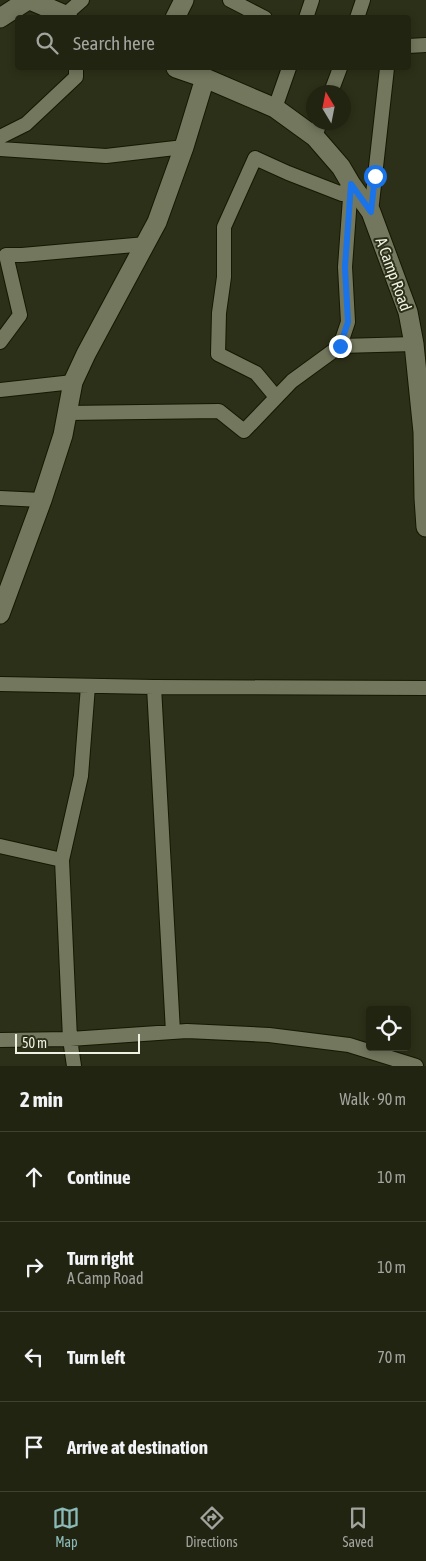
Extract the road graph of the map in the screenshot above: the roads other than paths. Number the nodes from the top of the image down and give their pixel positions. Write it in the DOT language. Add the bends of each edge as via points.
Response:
graph roads {
  1 [pos="29,0"];
  2 [pos="82,0"];
  3 [pos="184,0"];
  4 [pos="230,0"];
  5 [pos="312,0"];
  6 [pos="363,0"];
  7 [pos="64,15"];
  8 [pos="67,15"];
  9 [pos="176,15"];
  10 [pos="259,15"];
  11 [pos="307,15"];
  12 [pos="358,15"];
  13 [pos="0,18"];
  14 [pos="426,45"];
  15 [pos="411,46"];
  16 [pos="76,70"];
  17 [pos="182,70"];
  18 [pos="288,70"];
  19 [pos="339,70"];
  20 [pos="387,70"];
  21 [pos="204,78"];
  22 [pos="334,85"];
  23 [pos="275,108"];
  24 [pos="306,124"];
  25 [pos="318,130"];
  26 [pos="0,137"];
  27 [pos="184,147"];
  28 [pos="0,149"];
  29 [pos="351,184"];
  30 [pos="371,212"];
  31 [pos="146,244"];
  32 [pos="417,313"];
  33 [pos="0,342"];
  34 [pos="414,344"];
  35 [pos="340,346"];
  36 [pos="73,382"];
  37 [pos="422,386"];
  38 [pos="0,390"];
  39 [pos="276,397"];
  40 [pos="67,412"];
  41 [pos="425,432"];
  42 [pos="0,498"];
  43 [pos="425,498"];
  44 [pos="42,500"];
  45 [pos="426,527"];
  46 [pos="2,606"];
  47 [pos="0,684"];
  48 [pos="88,686"];
  49 [pos="154,687"];
  50 [pos="426,688"];
  51 [pos="0,846"];
  52 [pos="62,860"];
  53 [pos="173,1032"];
  54 [pos="70,1039"];
  55 [pos="0,1040"];
  56 [pos="74,1066"];
  57 [pos="416,1066"];
  1 -- 7 [label="street"];
  1 -- 13 [label="street"];
  2 -- 8 [label="street"];
  3 -- 9 [label="street"];
  4 -- 10 [label="street"];
  5 -- 11 [label="street"];
  6 -- 12 [label="street"];
  14 -- 15 [label="street"];
  16 -- 26 [label="street" via="76,77 26,124"];
  17 -- 21 [label="street, A Camp Road"];
  18 -- 23 [label="street"];
  19 -- 22 [label="street"];
  20 -- 30 [label="street"];
  21 -- 23 [label="street, A Camp Road"];
  21 -- 27 [label="street"];
  23 -- 24 [label="street, A Camp Road"];
  25 -- 29 [label="street, A Camp Road"];
  27 -- 28 [label="street" via="106,156"];
  27 -- 31 [label="street"];
  29 -- 30 [label="street, A Camp Road"];
  29 -- 35 [label="street" via="345,267 348,322"];
  29 -- 39 [label="street" via="342,194 256,158 224,227 218,354 256,373"];
  30 -- 32 [label="street, A Camp Road"];
  31 -- 33 [label="street" via="6,255 20,315"];
  31 -- 36 [label="street"];
  32 -- 34 [label="street, A Camp Road"];
  34 -- 35 [label="street"];
  34 -- 37 [label="street, A Camp Road"];
  35 -- 39 [label="street" via="292,381"];
  36 -- 38 [label="street"];
  36 -- 40 [label="street"];
  37 -- 41 [label="street, A Camp Road"];
  39 -- 40 [label="street" via="244,431 219,411"];
  40 -- 44 [label="street"];
  41 -- 43 [label="street, A Camp Road"];
  42 -- 44 [label="street"];
  43 -- 45 [label="street, A Camp Road"];
  44 -- 46 [label="street"];
  47 -- 48 [label="street"];
  48 -- 49 [label="street"];
  48 -- 52 [label="street" via="81,776"];
  49 -- 50 [label="street"];
  49 -- 53 [label="street"];
  51 -- 52 [label="street"];
  52 -- 54 [label="street"];
  53 -- 54 [label="street"];
  53 -- 57 [label="street" via="269,1035 349,1045"];
  54 -- 55 [label="street"];
  54 -- 56 [label="street"];
}
